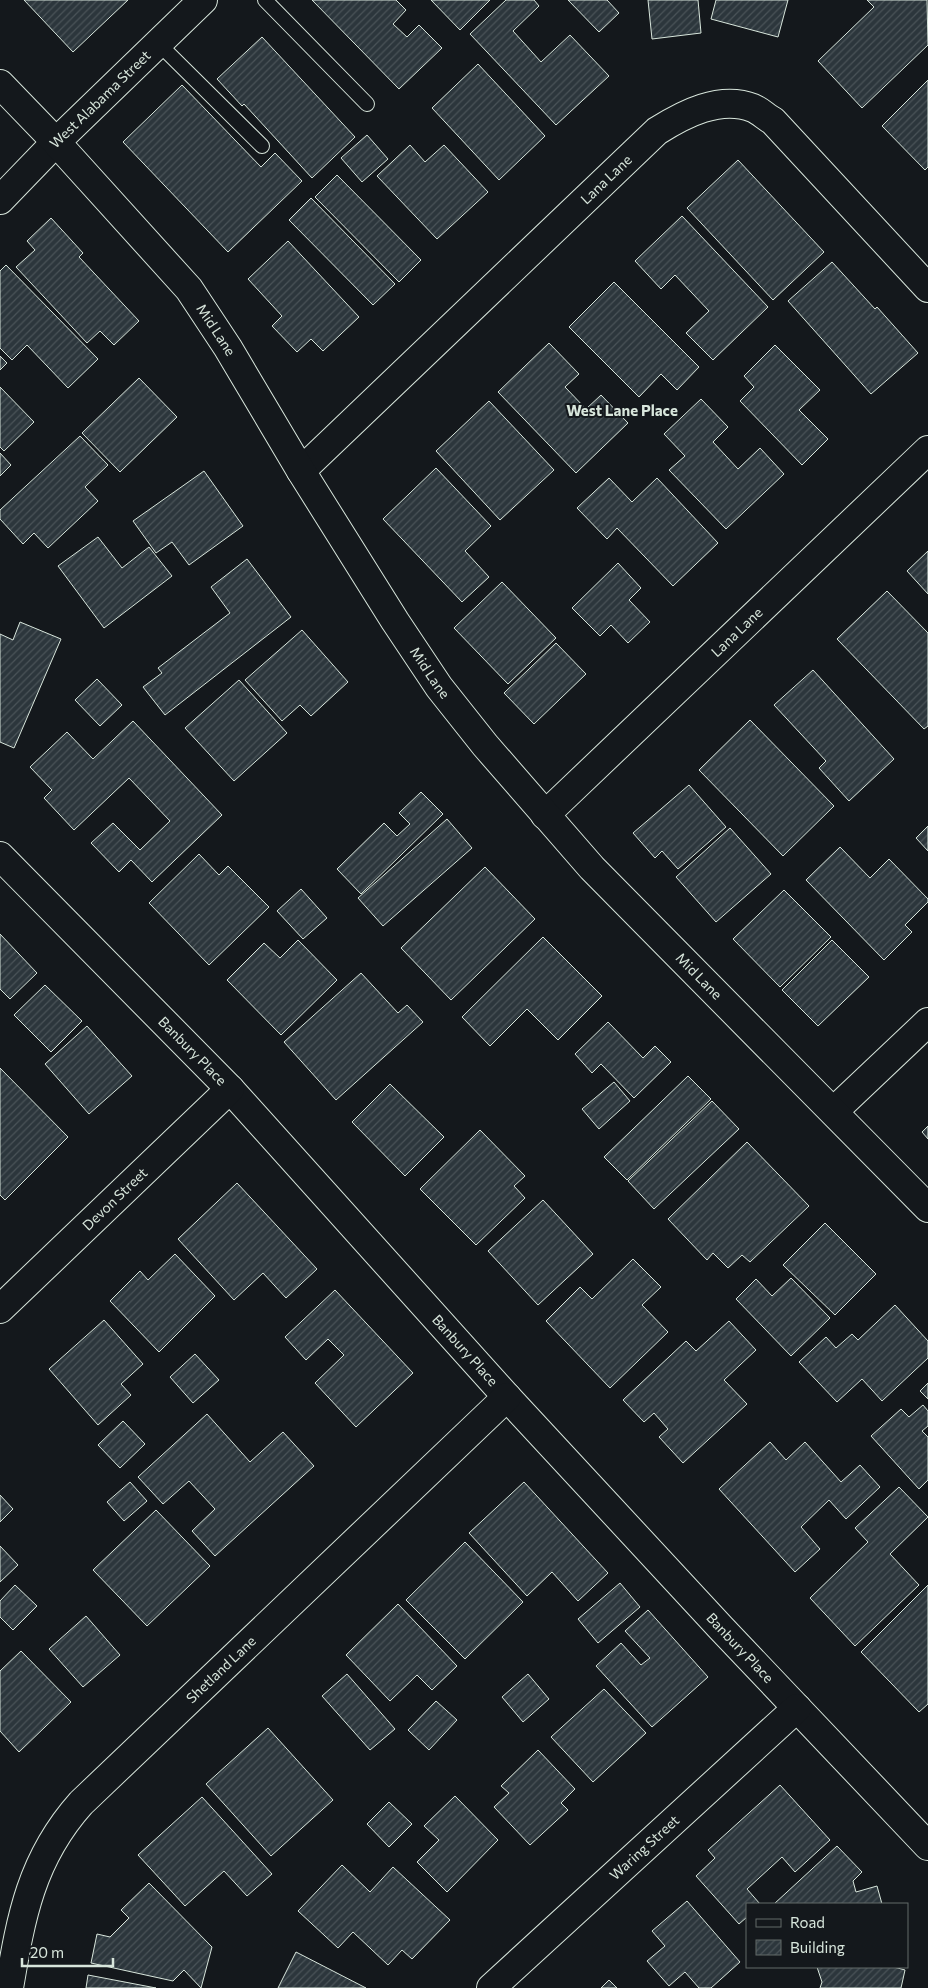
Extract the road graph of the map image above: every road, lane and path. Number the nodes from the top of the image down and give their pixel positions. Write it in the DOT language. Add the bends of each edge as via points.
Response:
graph roads {
  1 [pos="202,0"];
  2 [pos="265,0"];
  3 [pos="158,43"];
  4 [pos="0,84"];
  5 [pos="368,104"];
  6 [pos="56,142"];
  7 [pos="262,146"];
  8 [pos="0,200"];
  9 [pos="928,288"];
  10 [pos="928,450"];
  11 [pos="301,471"];
  12 [pos="546,815"];
  13 [pos="0,856"];
  14 [pos="928,1022"];
  15 [pos="230,1090"];
  16 [pos="834,1111"];
  17 [pos="928,1208"];
  18 [pos="0,1310"];
  19 [pos="507,1397"];
  20 [pos="797,1708"];
  21 [pos="928,1846"];
  22 [pos="9,1988"];
  23 [pos="492,1988"];
  1 -- 3 [label="street, West Alabama Street"];
  2 -- 5 [label="lane"];
  3 -- 6 [label="street, West Alabama Street"];
  3 -- 7 [label="lane"];
  4 -- 6 [label="street, Mid Lane"];
  6 -- 8 [label="street, West Alabama Street"];
  6 -- 11 [label="street, Mid Lane" via="189,290 228,348"];
  9 -- 11 [label="street, Lana Lane" via="773,121 753,108 705,107 681,116 657,131"];
  10 -- 12 [label="street, Lana Lane"];
  11 -- 12 [label="street, Mid Lane" via="439,686"];
  12 -- 16 [label="street, Mid Lane" via="592,868"];
  13 -- 15 [label="street, Banbury Place"];
  14 -- 16 [label="street"];
  15 -- 18 [label="street, Devon Street"];
  15 -- 19 [label="street, Banbury Place"];
  16 -- 17 [label="street, Mid Lane"];
  19 -- 20 [label="street, Banbury Place"];
  19 -- 22 [label="street, Shetland Lane" via="80,1803 49,1846 34,1878 19,1931"];
  20 -- 21 [label="street, Banbury Place"];
  20 -- 23 [label="street, Waring Street"];
}
